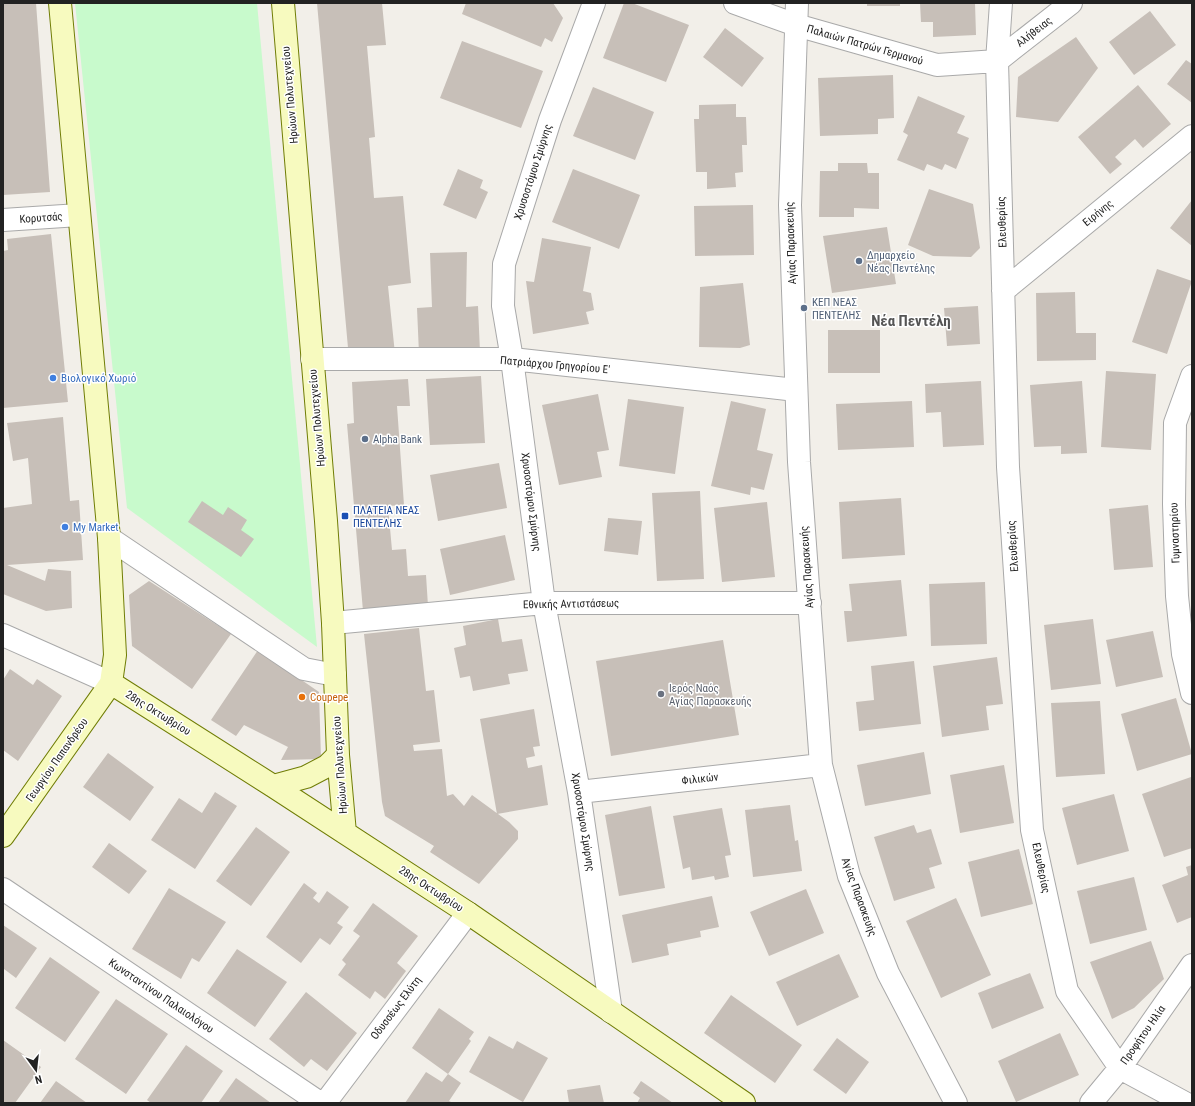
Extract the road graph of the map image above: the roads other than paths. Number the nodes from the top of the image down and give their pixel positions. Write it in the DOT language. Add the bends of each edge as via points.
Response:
graph roads {
  1 [pos="60,3"];
  2 [pos="282,3"];
  3 [pos="594,3"];
  4 [pos="736,3"];
  5 [pos="797,3"];
  6 [pos="1001,3"];
  7 [pos="1071,3"];
  8 [pos="796,26"];
  9 [pos="997,61"];
  10 [pos="1192,136"];
  11 [pos="79,215"];
  12 [pos="3,220"];
  13 [pos="1003,291"];
  14 [pos="312,359"];
  15 [pos="512,359"];
  16 [pos="1192,376"];
  17 [pos="796,390"];
  18 [pos="109,538"];
  19 [pos="544,603"];
  20 [pos="810,603"];
  21 [pos="333,624"];
  22 [pos="3,635"];
  23 [pos="335,675"];
  24 [pos="111,683"];
  25 [pos="1192,693"];
  26 [pos="338,754"];
  27 [pos="821,765"];
  28 [pos="273,786"];
  29 [pos="579,792"];
  30 [pos="345,833"];
  31 [pos="3,836"];
  32 [pos="3,889"];
  33 [pos="468,913"];
  34 [pos="1192,965"];
  35 [pos="611,1012"];
  36 [pos="1120,1068"];
  37 [pos="741,1102"];
  38 [pos="320,1103"];
  39 [pos="325,1103"];
  40 [pos="956,1103"];
  41 [pos="1091,1103"];
  42 [pos="1185,1103"];
  1 -- 11 [label="main road"];
  2 -- 14 [label="main road, Ηρώων Πολυτεχνείου"];
  3 -- 15 [label="street, Χρυσοστόμου Σμύρνης" via="550,120 504,264 503,306"];
  4 -- 8 [label="street, Παλαιών Πατρών Γερμανού"];
  5 -- 8 [label="street, Αγίας Παρασκευής"];
  6 -- 9 [label="street, Ελευθερίας"];
  7 -- 9 [label="street, Αλήθειας"];
  8 -- 9 [label="street, Παλαιών Πατρών Γερμανού" via="937,65"];
  8 -- 17 [label="street, Αγίας Παρασκευής" via="790,205"];
  9 -- 13 [label="street, Ελευθερίας"];
  10 -- 13 [label="street, Ειρήνης"];
  11 -- 12 [label="street, Κορυτσάς"];
  11 -- 18 [label="main road"];
  13 -- 36 [label="street, Ελευθερίας" via="1008,467 1032,830 1067,991"];
  14 -- 15 [label="street, Πατριάρχου Γρηγορίου Ε'"];
  14 -- 21 [label="main road, Ηρώων Πολυτεχνείου"];
  15 -- 17 [label="street, Πατριάρχου Γρηγορίου Ε'"];
  15 -- 19 [label="street, Χρυσοστόμου Σμύρνης"];
  16 -- 25 [label="street, Γυμναστηρίου" via="1176,423 1174,504 1177,596 1183,654"];
  17 -- 20 [label="street, Αγίας Παρασκευής"];
  18 -- 23 [label="street" via="304,669"];
  18 -- 24 [label="main road" via="115,654"];
  19 -- 20 [label="street, Εθνικής Αντιστάσεως"];
  19 -- 21 [label="street, Εθνικής Αντιστάσεως"];
  19 -- 29 [label="street, Χρυσοστόμου Σμύρνης"];
  20 -- 27 [label="street, Αγίας Παρασκευής"];
  21 -- 23 [label="main road, Ηρώων Πολυτεχνείου"];
  22 -- 24 [label="street"];
  23 -- 26 [label="main road, Ηρώων Πολυτεχνείου"];
  24 -- 28 [label="main road, 28ης Οκτωβρίου"];
  24 -- 31 [label="main road, Γεωργίου Παπανδρέου"];
  26 -- 28 [label="main road" via="327,766 306,777"];
  26 -- 30 [label="main road, Ηρώων Πολυτεχνείου"];
  27 -- 29 [label="street, Φιλικών"];
  27 -- 40 [label="street, Αγίας Παρασκευής" via="852,883 888,973"];
  28 -- 30 [label="main road, 28ης Οκτωβρίου"];
  29 -- 35 [label="street, Χρυσοστόμου Σμύρνης"];
  30 -- 33 [label="main road, 28ης Οκτωβρίου"];
  32 -- 38 [label="street, Κωνσταντίνου Παλαιολόγου"];
  33 -- 35 [label="main road, 28ης Οκτωβρίου"];
  33 -- 39 [label="street, Οδυσσέως Ελύτη"];
  34 -- 36 [label="street, Προφήτου Ηλία"];
  35 -- 37 [label="main road, 28ης Οκτωβρίου"];
  36 -- 41 [label="street, Προφήτου Ηλία"];
  36 -- 42 [label="street"];
}
